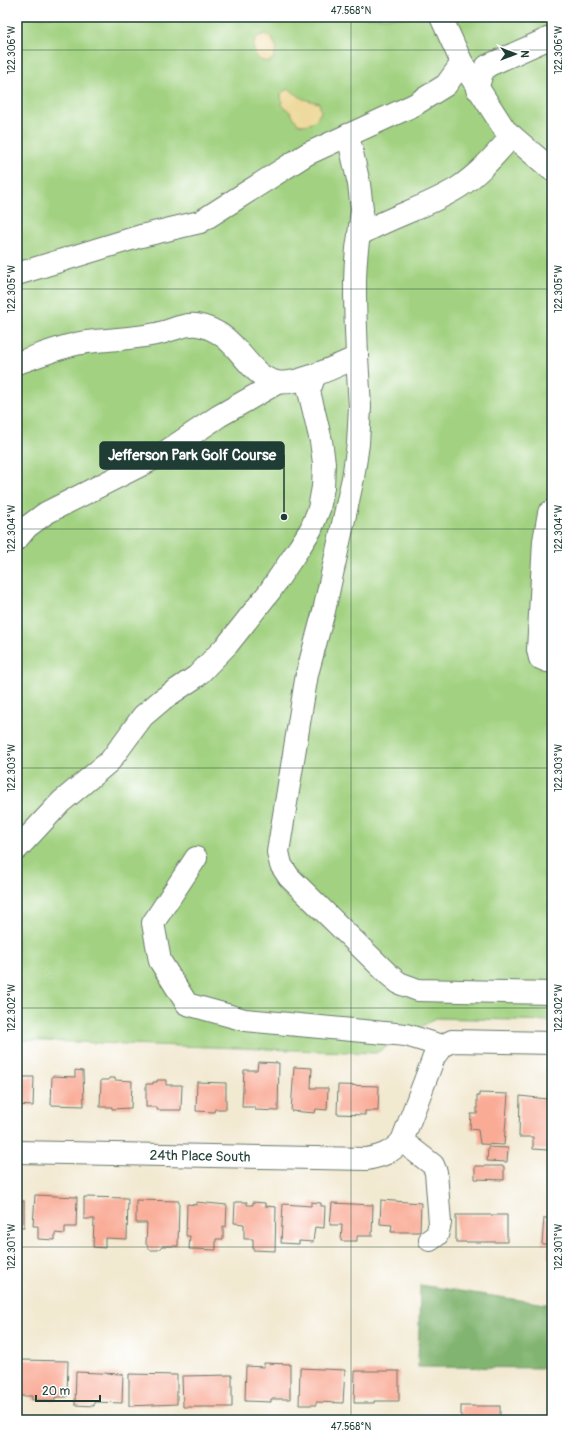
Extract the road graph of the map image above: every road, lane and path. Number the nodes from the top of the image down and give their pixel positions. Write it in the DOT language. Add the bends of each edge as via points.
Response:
graph roads {
  1 [pos="440,17"];
  2 [pos="552,37"];
  3 [pos="462,64"];
  4 [pos="477,89"];
  5 [pos="348,135"];
  6 [pos="512,136"];
  7 [pos="552,170"];
  8 [pos="359,235"];
  9 [pos="17,274"];
  10 [pos="357,357"];
  11 [pos="17,363"];
  12 [pos="315,375"];
  13 [pos="277,383"];
  14 [pos="551,508"];
  15 [pos="17,539"];
  16 [pos="541,601"];
  17 [pos="552,632"];
  18 [pos="552,660"];
  19 [pos="17,849"];
  20 [pos="196,858"];
  21 [pos="552,993"];
  22 [pos="552,1043"];
  23 [pos="442,1046"];
  24 [pos="402,1141"];
  25 [pos="17,1152"];
  26 [pos="430,1240"];
  1 -- 3 [label="street"];
  2 -- 4 [label="street" via="487,66"];
  3 -- 4 [label="street"];
  3 -- 5 [label="street" via="446,85 414,105"];
  4 -- 6 [label="street" via="505,130"];
  5 -- 8 [label="street" via="362,209"];
  5 -- 9 [label="street" via="307,154 200,222 141,236"];
  6 -- 7 [label="street"];
  6 -- 8 [label="street" via="485,166 458,187"];
  8 -- 10 [label="street" via="355,288"];
  10 -- 12 [label="street"];
  10 -- 21 [label="street" via="360,407 353,478 324,611 307,674 278,852 280,865 289,877 388,974 409,988"];
  11 -- 13 [label="street" via="81,343 129,339 196,325 225,336 256,371"];
  12 -- 13 [label="street"];
  12 -- 19 [label="street" via="309,391 323,456 323,487 319,509 311,529 270,592 228,644 197,676 143,716 110,761 61,802"];
  13 -- 15 [label="street" via="219,416 161,455 46,513 27,527"];
  14 -- 16 [label="street" via="544,541"];
  16 -- 17 [label="street" via="545,622"];
  16 -- 18 [label="street" via="538,650 540,658 547,662"];
  20 -- 23 [label="street" via="154,923 160,961 187,1004 246,1020 406,1035"];
  22 -- 23 [label="street" via="452,1041"];
  23 -- 24 [label="street" via="434,1057"];
  24 -- 25 [label="street, 24th Place South" via="394,1150 367,1159"];
  24 -- 26 [label="street" via="433,1164 436,1172 440,1223 437,1235"];
}
